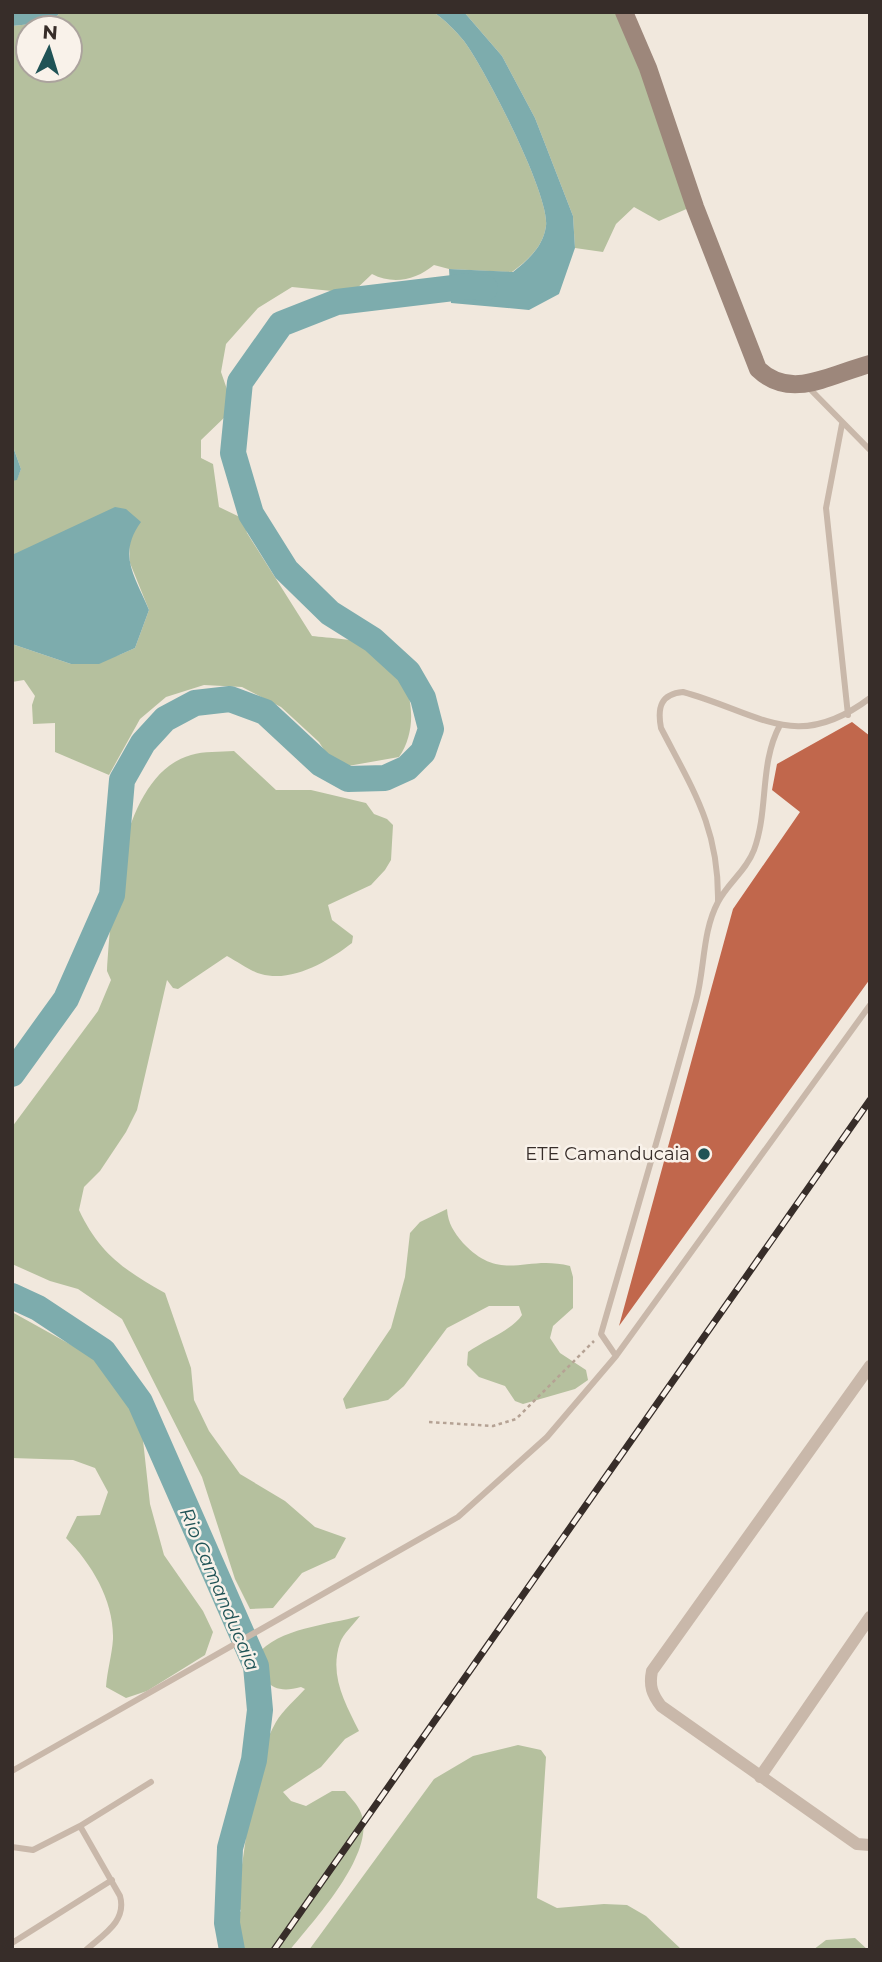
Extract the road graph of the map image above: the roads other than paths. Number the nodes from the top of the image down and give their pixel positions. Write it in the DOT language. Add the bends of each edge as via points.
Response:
graph roads {
  1 [pos="624,12"];
  2 [pos="870,364"];
  3 [pos="804,383"];
  4 [pos="842,424"];
  5 [pos="870,450"];
  6 [pos="870,698"];
  7 [pos="848,715"];
  8 [pos="780,725"];
  9 [pos="718,901"];
  10 [pos="870,1005"];
  11 [pos="616,1356"];
  12 [pos="870,1366"];
  13 [pos="870,1617"];
  14 [pos="12,1771"];
  15 [pos="760,1777"];
  16 [pos="151,1782"];
  17 [pos="80,1826"];
  18 [pos="870,1845"];
  19 [pos="12,1847"];
  20 [pos="112,1880"];
  21 [pos="12,1943"];
  22 [pos="86,1950"];
  1 -- 3 [label="street" via="751,355 758,369 775,383"];
  2 -- 3 [label="street"];
  3 -- 4 [label="lane"];
  4 -- 5 [label="lane"];
  4 -- 7 [label="lane" via="827,518"];
  6 -- 7 [label="lane"];
  7 -- 8 [label="lane" via="825,725"];
  8 -- 9 [label="lane" via="769,747 754,851"];
  8 -- 9 [label="lane" via="684,692 670,693 661,701 661,728 714,840"];
  9 -- 11 [label="lane" via="697,997 601,1334"];
  10 -- 11 [label="lane"];
  11 -- 14 [label="lane" via="547,1437 458,1517"];
  12 -- 15 [label="street" via="652,1671 653,1694 662,1706"];
  13 -- 15 [label="street"];
  15 -- 18 [label="street" via="857,1844"];
  16 -- 17 [label="lane"];
  17 -- 19 [label="lane" via="33,1850"];
  17 -- 20 [label="lane"];
  20 -- 21 [label="lane"];
  20 -- 22 [label="lane" via="124,1908 119,1920"];
}
